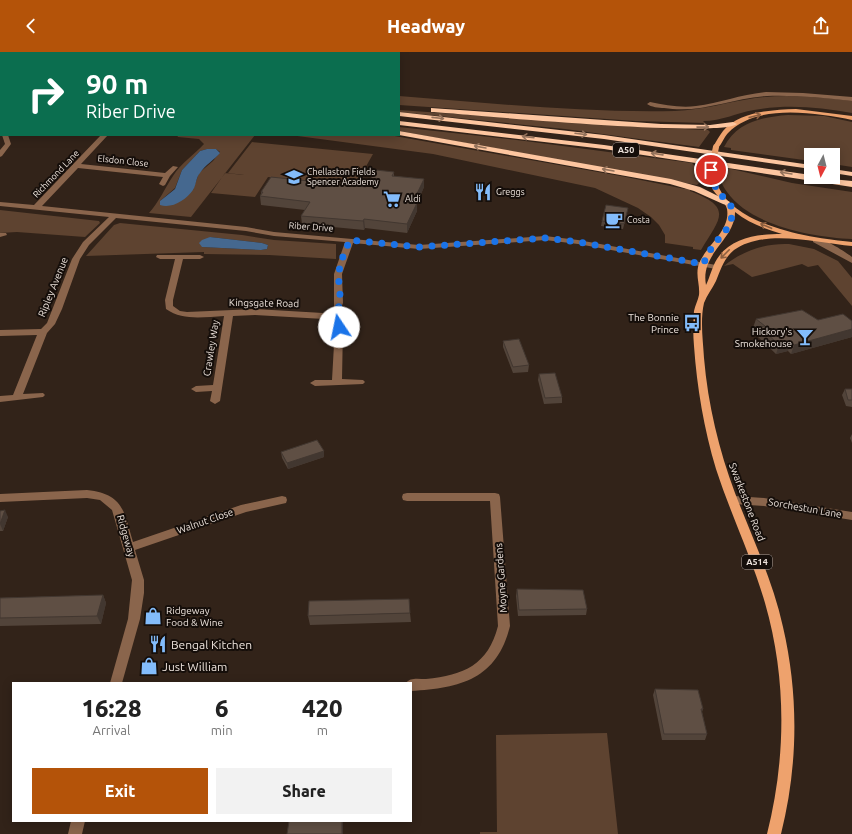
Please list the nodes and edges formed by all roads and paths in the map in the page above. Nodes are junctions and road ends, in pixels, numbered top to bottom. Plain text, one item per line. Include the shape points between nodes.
1 (852, 99) edge
2 (650, 104) dead end
3 (400, 108) edge
4 (400, 114) edge
5 (852, 118) edge
6 (400, 123) edge
7 (733, 124) junction
8 (400, 133) edge
9 (6, 136) edge
10 (104, 136) edge
11 (0, 155) edge
12 (78, 166) junction
13 (804, 166) edge
14 (175, 168) dead end
15 (840, 172) edge
16 (852, 174) edge
17 (167, 175) junction
18 (163, 184) dead end
19 (852, 184) edge
20 (0, 204) edge
21 (729, 204) junction
22 (36, 208) junction
23 (114, 216) junction
24 (803, 238) junction
25 (350, 240) junction
26 (816, 240) junction
27 (852, 244) edge
28 (160, 257) dead end
29 (180, 257) junction
30 (200, 257) dead end
31 (852, 261) edge
32 (703, 264) junction
33 (716, 267) junction
34 (703, 294) junction
35 (229, 312) junction
36 (332, 315) junction
37 (43, 332) junction
38 (0, 333) edge
39 (337, 382) junction
40 (360, 382) dead end
41 (315, 383) dead end
42 (196, 388) dead end
43 (216, 388) junction
44 (40, 395) dead end
45 (17, 396) junction
46 (0, 399) edge
47 (215, 401) dead end
48 (407, 497) dead end
49 (0, 498) edge
50 (282, 500) dead end
51 (734, 500) junction
52 (852, 516) edge
53 (129, 548) junction
54 (116, 682) edge
55 (412, 685) edge
56 (78, 822) edge
57 (75, 834) edge
58 (774, 834) edge

1 - 2 street via 785,94 753,95 688,108
3 -> 7 highway via 661,126 710,127
4 -> 13 highway, A50 via 596,136
7 -> 5 main road via 763,114 788,112
19 -> 6 highway, A50 via 628,150
7 - 21 main road, bridge via 720,137 711,170 716,189
21 -> 8 highway via 697,189 671,182
9 - 11 street via 8,144
10 - 12 street, Richmond Lane
12 - 17 street, Elsdon Close
12 - 22 street, Richmond Lane
14 - 17 street
15 - 16 highway
17 - 18 street
20 - 22 street, Riber Drive
24 -> 21 main road via 762,224
21 - 32 main road, Swarkestone Road / A514 via 732,217 729,224
22 - 23 street, Riber Drive
23 - 25 street, Riber Drive
23 - 37 street, Ripley Avenue via 86,244 76,259 58,309 51,324
24 - 26 main road
24 -> 33 main road, Swarkestone Road / A514 via 772,237 742,242 721,257
25 - 32 street, Riber Drive via 419,247 545,238
25 - 36 street via 338,275 338,307
26 - 27 main road
26 - 31 street
28 - 29 street
29 - 30 street
29 - 35 street, Kingsgate Road via 169,307 177,313 187,315
32 - 33 street, Riber Drive
32 - 34 main road, Swarkestone Road / A514
33 - 34 main road, Swarkestone Road / A514 via 709,288
34 - 51 main road, Swarkestone Road / A514 via 698,334 705,406 715,449
35 - 36 street, Kingsgate Road
35 - 43 street, Crawley Way
36 - 39 street via 339,327
37 - 38 street
37 - 45 street, Ripley Avenue
39 - 40 street
39 - 41 street
42 - 43 street, Crawley Way
43 - 47 street, Crawley Way
44 - 45 street
45 - 46 street
48 - 55 street, Moyne Gardens via 495,497 504,626 503,638 497,649 479,669 444,682
49 - 53 street, Ridgeway via 100,495 117,508
50 - 53 street, Walnut Close via 245,508
51 - 52 street, Sorchestun Lane via 758,500
51 - 58 main road, Swarkestone Road / A514 via 771,603 780,644 787,698 787,762 782,802
53 - 54 street, Ridgeway via 138,580 138,590
56 - 57 street

